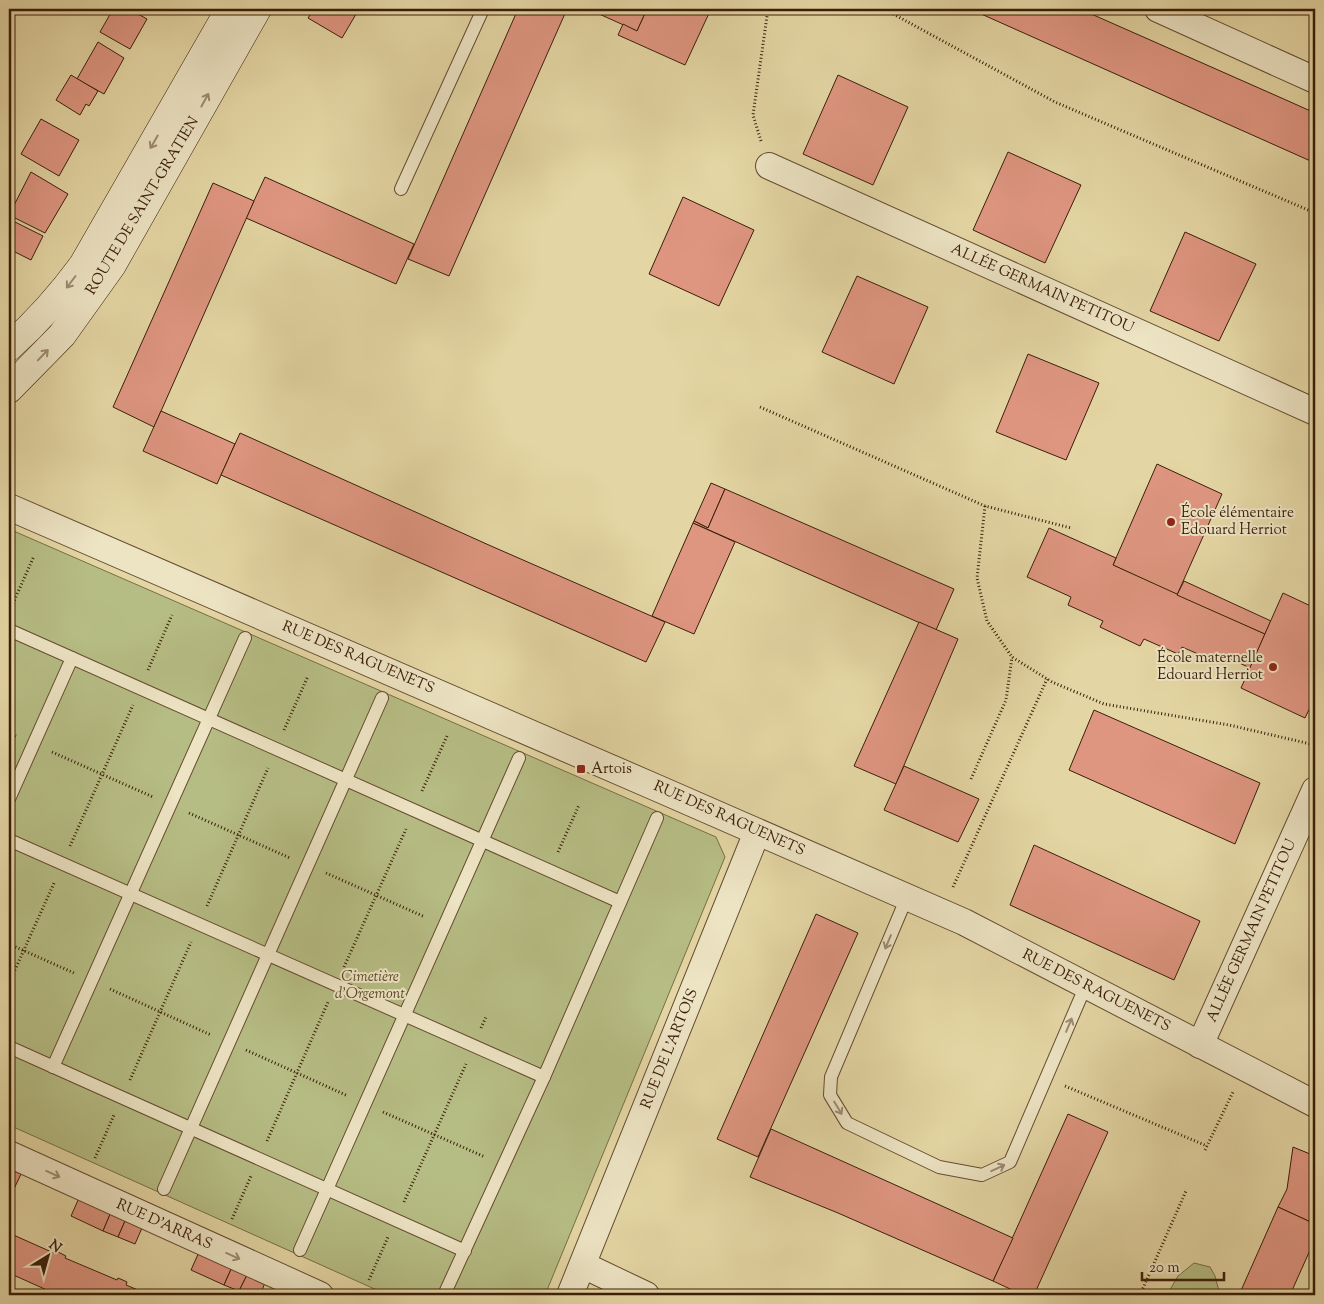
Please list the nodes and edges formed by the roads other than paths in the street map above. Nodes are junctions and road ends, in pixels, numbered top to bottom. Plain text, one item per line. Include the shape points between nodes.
1 (230, 9) edge
2 (257, 9) edge
3 (483, 9) edge
4 (1158, 9) edge
5 (1315, 80) edge
6 (769, 166) road end
7 (401, 189) dead end
8 (9, 347) edge
9 (9, 389) edge
10 (1315, 412) edge
11 (13, 507) edge
12 (9, 630) edge
13 (245, 638) dead end
14 (72, 658) junction
15 (382, 698) dead end
16 (208, 719) junction
17 (519, 758) dead end
18 (345, 780) junction
19 (1315, 790) edge
20 (9, 799) edge
21 (658, 818) dead end
22 (757, 832) junction
23 (9, 840) edge
24 (482, 841) junction
25 (130, 894) junction
26 (907, 897) junction
27 (620, 902) junction
28 (267, 954) junction
29 (1086, 986) junction
30 (404, 1016) junction
31 (1200, 1045) junction
32 (9, 1047) edge
33 (53, 1067) junction
34 (544, 1078) junction
35 (1315, 1104) edge
36 (190, 1128) junction
37 (9, 1154) edge
38 (164, 1189) dead end
39 (327, 1189) junction
40 (300, 1250) dead end
41 (465, 1251) junction
42 (583, 1265) junction
43 (320, 1295) edge
44 (444, 1295) edge
45 (570, 1295) edge
46 (646, 1295) edge

1 -> 8 main road, ROUTE DE SAINT-GRATIEN via 83,265 51,306
9 -> 2 main road, ROUTE DE SAINT-GRATIEN via 62,336 112,265
3 - 7 lane
4 - 5 street
6 - 10 street, ALLÉE GERMAIN PETITOU
11 - 22 street, RUE DES RAGUENETS
12 - 14 lane
13 - 16 lane
14 - 16 lane
14 - 20 lane
15 - 18 lane
16 - 18 lane
16 - 25 lane
17 - 24 lane
18 - 24 lane
18 - 28 lane
19 - 31 street, ALLÉE GERMAIN PETITOU
21 - 27 lane
22 - 26 street, RUE DES RAGUENETS
22 - 42 street, RUE DE L'ARTOIS
23 - 25 lane
24 - 27 lane
24 - 30 lane
25 - 28 lane
25 - 33 lane
26 - 29 street, RUE DES RAGUENETS via 964,922
26 -> 29 lane via 831,1077 830,1095 847,1123 939,1168 982,1175 1010,1162
27 - 34 lane
28 - 30 lane
28 - 36 lane
29 - 31 street, RUE DES RAGUENETS
30 - 34 lane
30 - 39 lane
31 - 35 street, RUE DES RAGUENETS
32 - 33 lane
33 - 36 lane
34 - 41 lane
36 - 38 lane
36 - 39 lane
37 -> 43 street, RUE D'ARRAS
39 - 40 lane
39 - 41 lane
41 - 44 lane
42 - 45 street
42 - 46 street

